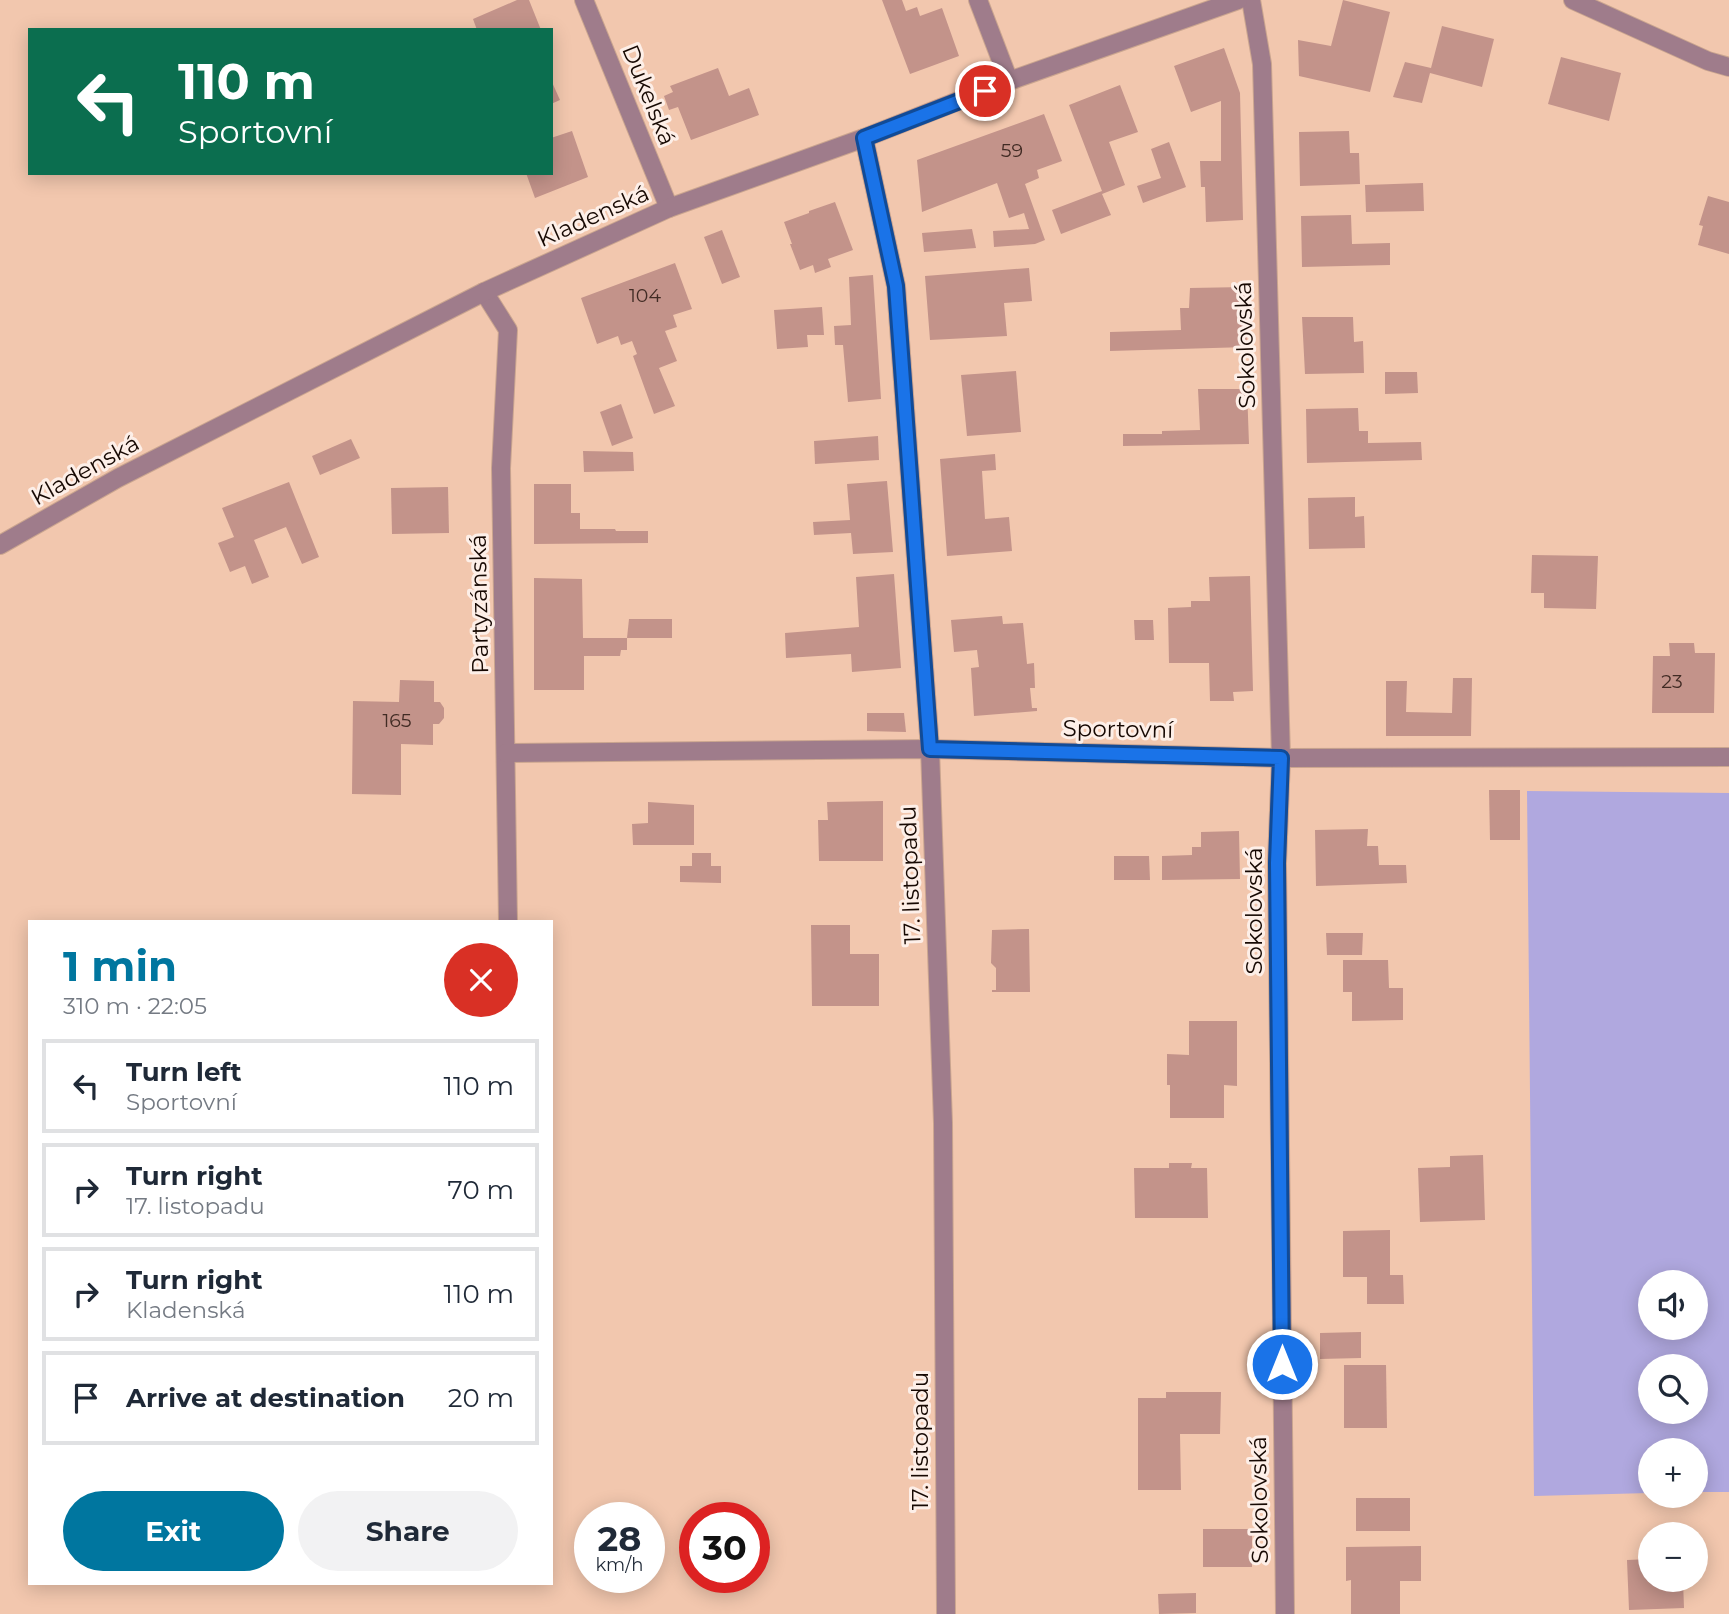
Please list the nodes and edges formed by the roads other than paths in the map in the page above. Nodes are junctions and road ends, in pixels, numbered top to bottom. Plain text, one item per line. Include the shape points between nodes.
1 (584, 0) edge
2 (978, 0) edge
3 (1238, 0) edge
4 (1251, 0) edge
5 (1573, 0) edge
6 (1729, 67) edge
7 (1009, 81) junction
8 (864, 138) junction
9 (669, 208) junction
10 (484, 292) junction
11 (0, 545) edge
12 (930, 749) junction
13 (506, 754) junction
14 (1729, 757) edge
15 (1281, 758) junction
16 (508, 920) edge
17 (946, 1614) edge
18 (1285, 1614) edge

1 - 9 street, Dukelská
2 - 7 street
3 - 7 street, Kladenská
4 - 15 street, Sokolovská via 1262,64
5 - 6 street
7 - 8 street, Kladenská
8 - 9 street, Kladenská
8 - 12 street, 17. listopadu via 896,286
9 - 10 street, Kladenská
10 - 11 street, Kladenská via 118,478
10 - 13 street, Partyzánská via 508,330 501,467
12 - 13 street, Sportovní
12 - 15 street, Sportovní
12 - 17 street, 17. listopadu via 943,1122
13 - 16 street, Partyzánská
14 - 15 street, Sportovní
15 - 18 street, Sokolovská via 1277,863

